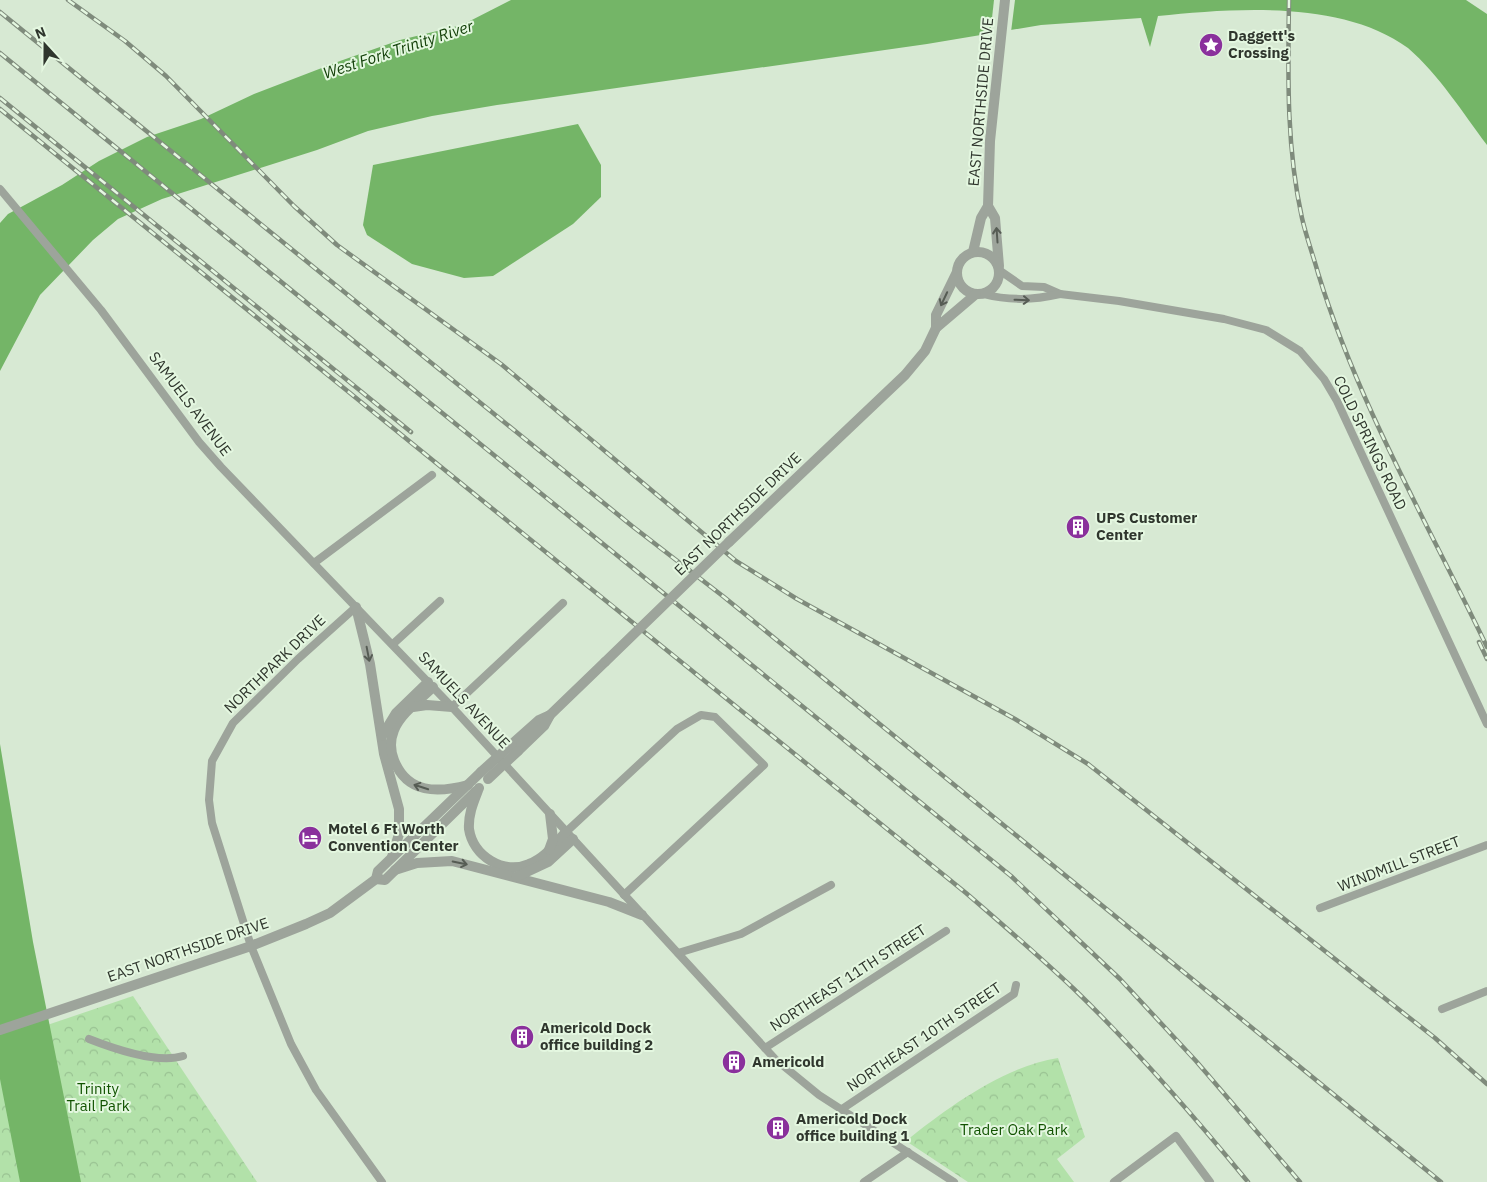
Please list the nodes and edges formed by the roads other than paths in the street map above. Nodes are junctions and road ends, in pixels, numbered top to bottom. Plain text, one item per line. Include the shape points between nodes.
1 (1005, 0) edge
2 (1, 189) edge
3 (988, 206) junction
4 (974, 252) junction
5 (999, 268) junction
6 (957, 272) junction
7 (980, 294) junction
8 (1060, 294) junction
9 (936, 328) junction
10 (432, 476) dead end
11 (314, 563) junction
12 (440, 601) dead end
13 (563, 603) dead end
14 (356, 607) junction
15 (393, 644) junction
16 (431, 685) junction
17 (452, 707) junction
18 (412, 708) junction
19 (1487, 724) edge
20 (382, 736) junction
21 (474, 786) junction
22 (550, 814) junction
23 (570, 835) junction
24 (1487, 845) edge
25 (549, 850) junction
26 (391, 860) junction
27 (395, 870) junction
28 (516, 877) junction
29 (376, 880) junction
30 (831, 885) dead end
31 (624, 895) junction
32 (1320, 908) dead end
33 (642, 914) junction
34 (946, 931) dead end
35 (251, 946) junction
36 (678, 953) junction
37 (1016, 986) dead end
38 (1487, 991) edge
39 (1442, 1009) dead end
40 (0, 1030) edge
41 (89, 1039) dead end
42 (765, 1048) junction
43 (183, 1056) dead end
44 (842, 1108) junction
45 (908, 1152) junction
46 (382, 1182) edge
47 (864, 1182) edge
48 (954, 1182) edge
49 (1114, 1182) edge
50 (1210, 1182) edge

1 - 3 street, EAST NORTHSIDE DRIVE via 992,121
2 - 11 street, SAMUELS AVENUE via 101,310 199,442
3 - 4 street, EAST NORTHSIDE DRIVE via 981,218
5 -> 3 street, EAST NORTHSIDE DRIVE via 995,218
4 - 5 street via 990,255
4 - 6 street via 964,256
5 - 7 street via 995,286
5 - 8 street, COLD SPRINGS ROAD via 1022,286 1044,287
6 - 7 street via 963,289
6 -> 9 street, EAST NORTHSIDE DRIVE via 936,315
7 -> 8 street, COLD SPRINGS ROAD via 1002,299 1034,300
7 - 9 street, EAST NORTHSIDE DRIVE
8 - 19 street, COLD SPRINGS ROAD via 1119,301 1251,325 1278,336 1309,361 1340,406
9 - 21 street, EAST NORTHSIDE DRIVE, bridge via 925,351 905,375 550,714 544,726 515,747
10 - 11 street
11 - 14 street, SAMUELS AVENUE
12 - 15 street
13 - 17 street
14 - 15 street, SAMUELS AVENUE
14 -> 20 street via 365,638
14 - 35 street, NORTHPARK DRIVE via 234,721 212,761 209,800 212,823
15 - 16 street, SAMUELS AVENUE
16 - 17 street, SAMUELS AVENUE
16 - 18 street
16 - 20 street via 396,713
17 - 18 street via 427,705
17 - 22 street, SAMUELS AVENUE
21 -> 18 street via 424,789 401,774 392,755 392,738 397,724
20 - 26 street via 400,820
21 - 25 street via 469,830 483,855 503,866 520,867 538,860
21 - 26 street, EAST NORTHSIDE DRIVE
21 - 27 street, EAST NORTHSIDE DRIVE
22 - 23 street, SAMUELS AVENUE
22 - 25 street via 553,838
23 - 25 street
23 - 28 street via 548,862
23 - 31 street, SAMUELS AVENUE
23 - 31 street via 677,729 701,715 715,717 764,765
24 - 32 street, WINDMILL STREET
26 - 29 street, EAST NORTHSIDE DRIVE via 378,871
27 -> 28 street via 417,863 452,861
27 - 29 street, EAST NORTHSIDE DRIVE via 385,880
28 - 33 street
29 - 35 street, EAST NORTHSIDE DRIVE via 330,913
30 - 36 street via 741,934
31 - 33 street, SAMUELS AVENUE
33 - 36 street, SAMUELS AVENUE
34 - 42 street, NORTHEAST 11TH STREET
35 - 40 street, EAST NORTHSIDE DRIVE
35 - 46 street, NORTHPARK DRIVE via 302,1066
36 - 42 street, SAMUELS AVENUE
37 - 44 street, NORTHEAST 10TH STREET via 1014,994
38 - 39 street
41 - 43 street via 116,1049 171,1058
42 - 44 street, SAMUELS AVENUE via 806,1085
44 - 45 street, SAMUELS AVENUE
45 - 47 street
45 - 48 street, SAMUELS AVENUE
49 - 50 street via 1176,1136

